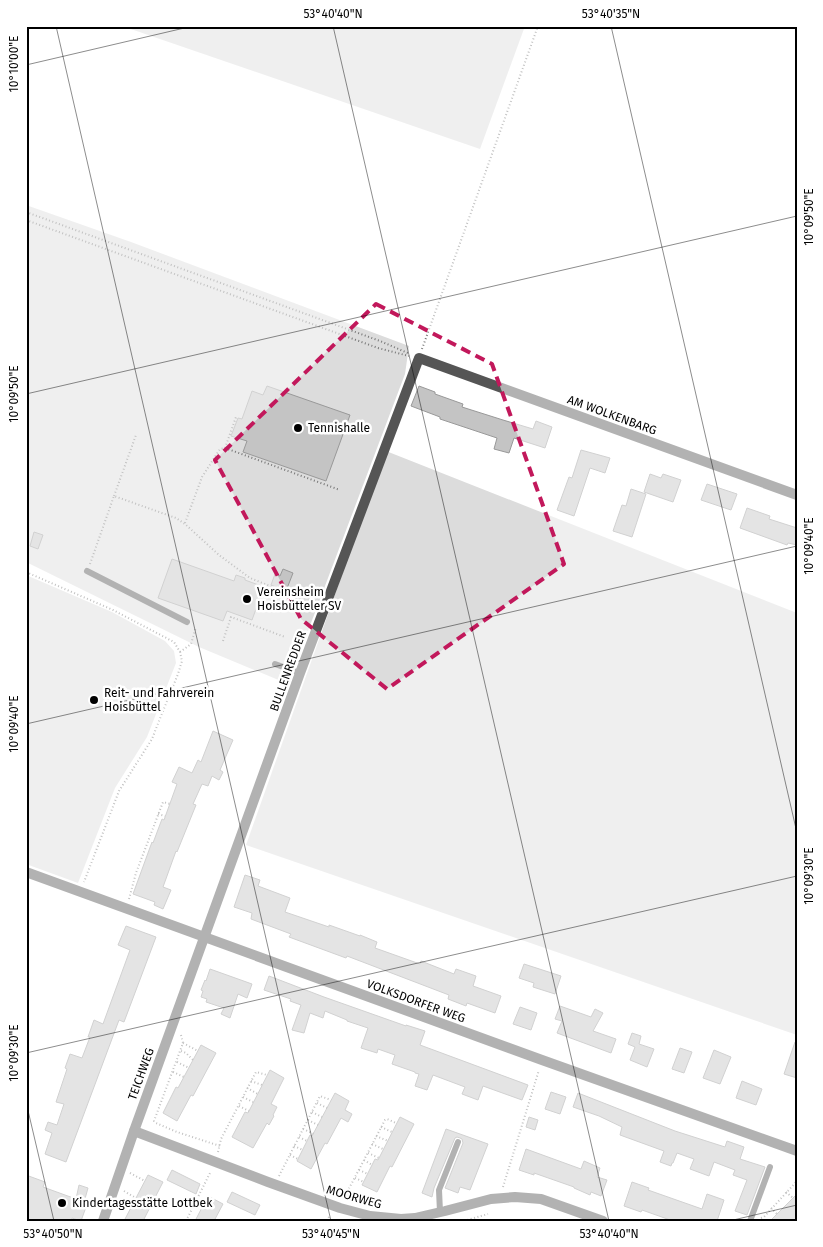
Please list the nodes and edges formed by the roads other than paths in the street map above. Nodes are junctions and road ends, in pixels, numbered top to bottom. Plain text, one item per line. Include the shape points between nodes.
1 (419, 358) joint
2 (797, 495) edge
3 (87, 572) road end
4 (187, 622) dead end
5 (275, 664) dead end
6 (300, 673) junction
7 (26, 872) edge
8 (205, 937) junction
9 (134, 1131) junction
10 (458, 1142) dead end
11 (797, 1151) edge
12 (770, 1167) dead end
13 (440, 1212) junction
14 (751, 1220) edge
15 (104, 1221) edge
16 (603, 1221) edge

1 - 2 street, AM WOLKENBARG
1 - 6 street, BULLENREDDER
3 - 4 lane
5 - 6 lane
6 - 8 street, BULLENREDDER
7 - 8 street, VOLKSDORFER WEG
8 - 9 street, TEICHWEG
8 - 11 street, VOLKSDORFER WEG
9 - 13 street, MOORWEG via 276,1185 370,1216 401,1219
9 - 15 street, TEICHWEG
10 - 13 lane via 439,1190
12 - 14 lane
13 - 16 street, MOORWEG via 485,1200 515,1197 541,1200

